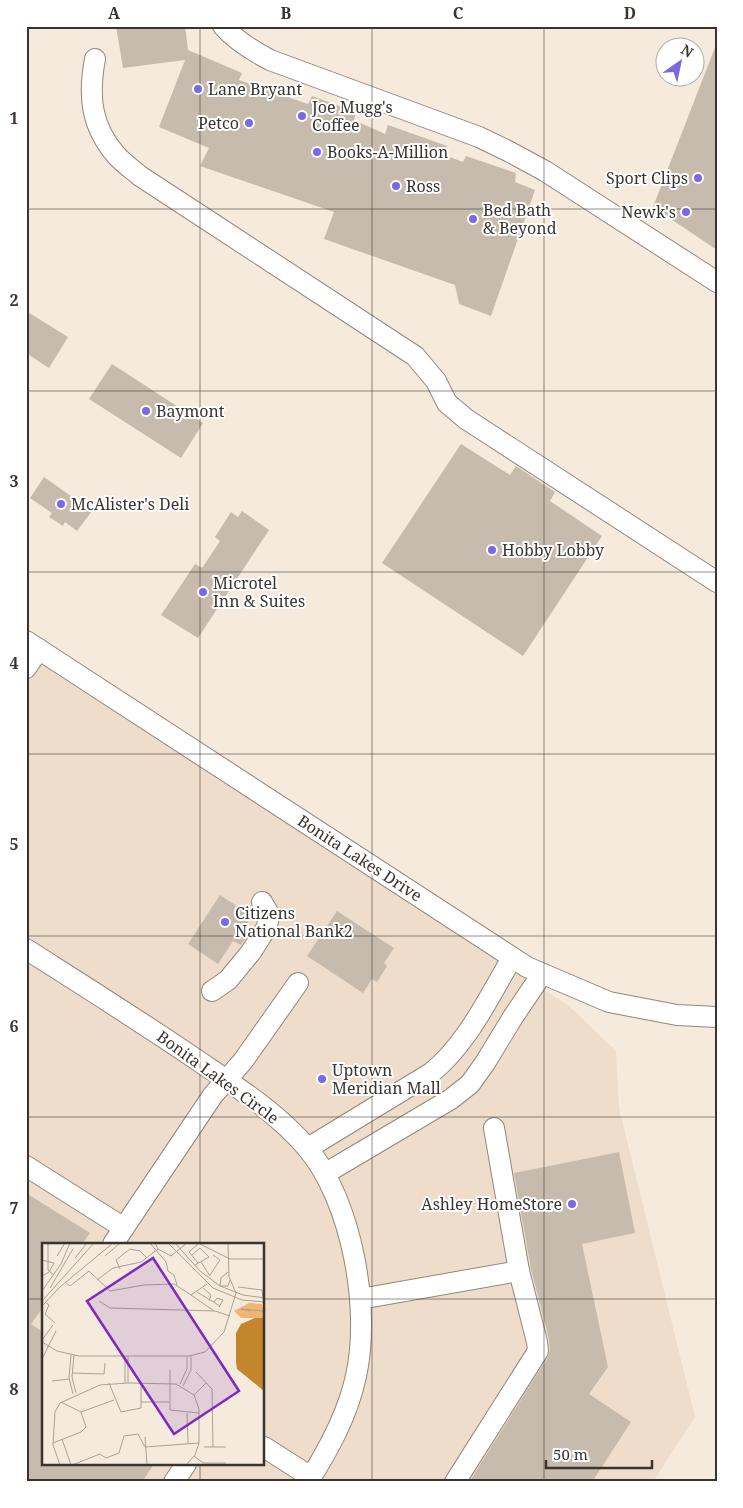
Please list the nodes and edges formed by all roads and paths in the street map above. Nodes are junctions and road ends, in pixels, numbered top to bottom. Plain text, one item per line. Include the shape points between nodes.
1 (223, 26) edge
2 (94, 59) dead end
3 (717, 282) edge
4 (717, 582) edge
5 (32, 645) edge
6 (26, 668) edge
7 (262, 902) dead end
8 (26, 948) edge
9 (512, 958) junction
10 (542, 974) junction
11 (298, 982) dead end
12 (212, 991) dead end
13 (717, 1017) edge
14 (226, 1080) junction
15 (494, 1128) dead end
16 (308, 1148) junction
17 (26, 1166) edge
18 (326, 1173) junction
19 (118, 1236) edge
20 (519, 1271) junction
21 (360, 1299) junction
22 (265, 1448) edge
23 (185, 1466) edge
24 (310, 1480) edge
25 (174, 1482) edge
26 (454, 1482) edge

1 - 3 street via 251,50 270,60 479,137 520,157
2 - 4 street via 91,104 100,130 116,155 140,176 415,356 436,381 447,403 466,419
5 - 6 street
5 - 9 street, Bonita Lakes Drive
7 - 12 street via 269,914 267,927 228,980
8 - 14 street, Bonita Lakes Circle
9 - 10 street, Bonita Lakes Drive
9 - 16 street via 457,1048 445,1062
10 - 13 street, Bonita Lakes Drive via 609,1002 677,1015
10 - 18 street via 470,1084 451,1099
11 - 14 street
14 - 16 street, Bonita Lakes Circle via 276,1117
14 - 19 street
15 - 20 street
16 - 18 street, Bonita Lakes Circle
17 - 19 street
18 - 21 street, Bonita Lakes Circle via 353,1251
20 - 21 street
20 - 26 street via 538,1351
21 - 24 street, Bonita Lakes Circle via 361,1332 356,1375 331,1444
22 - 24 street
23 - 25 street

